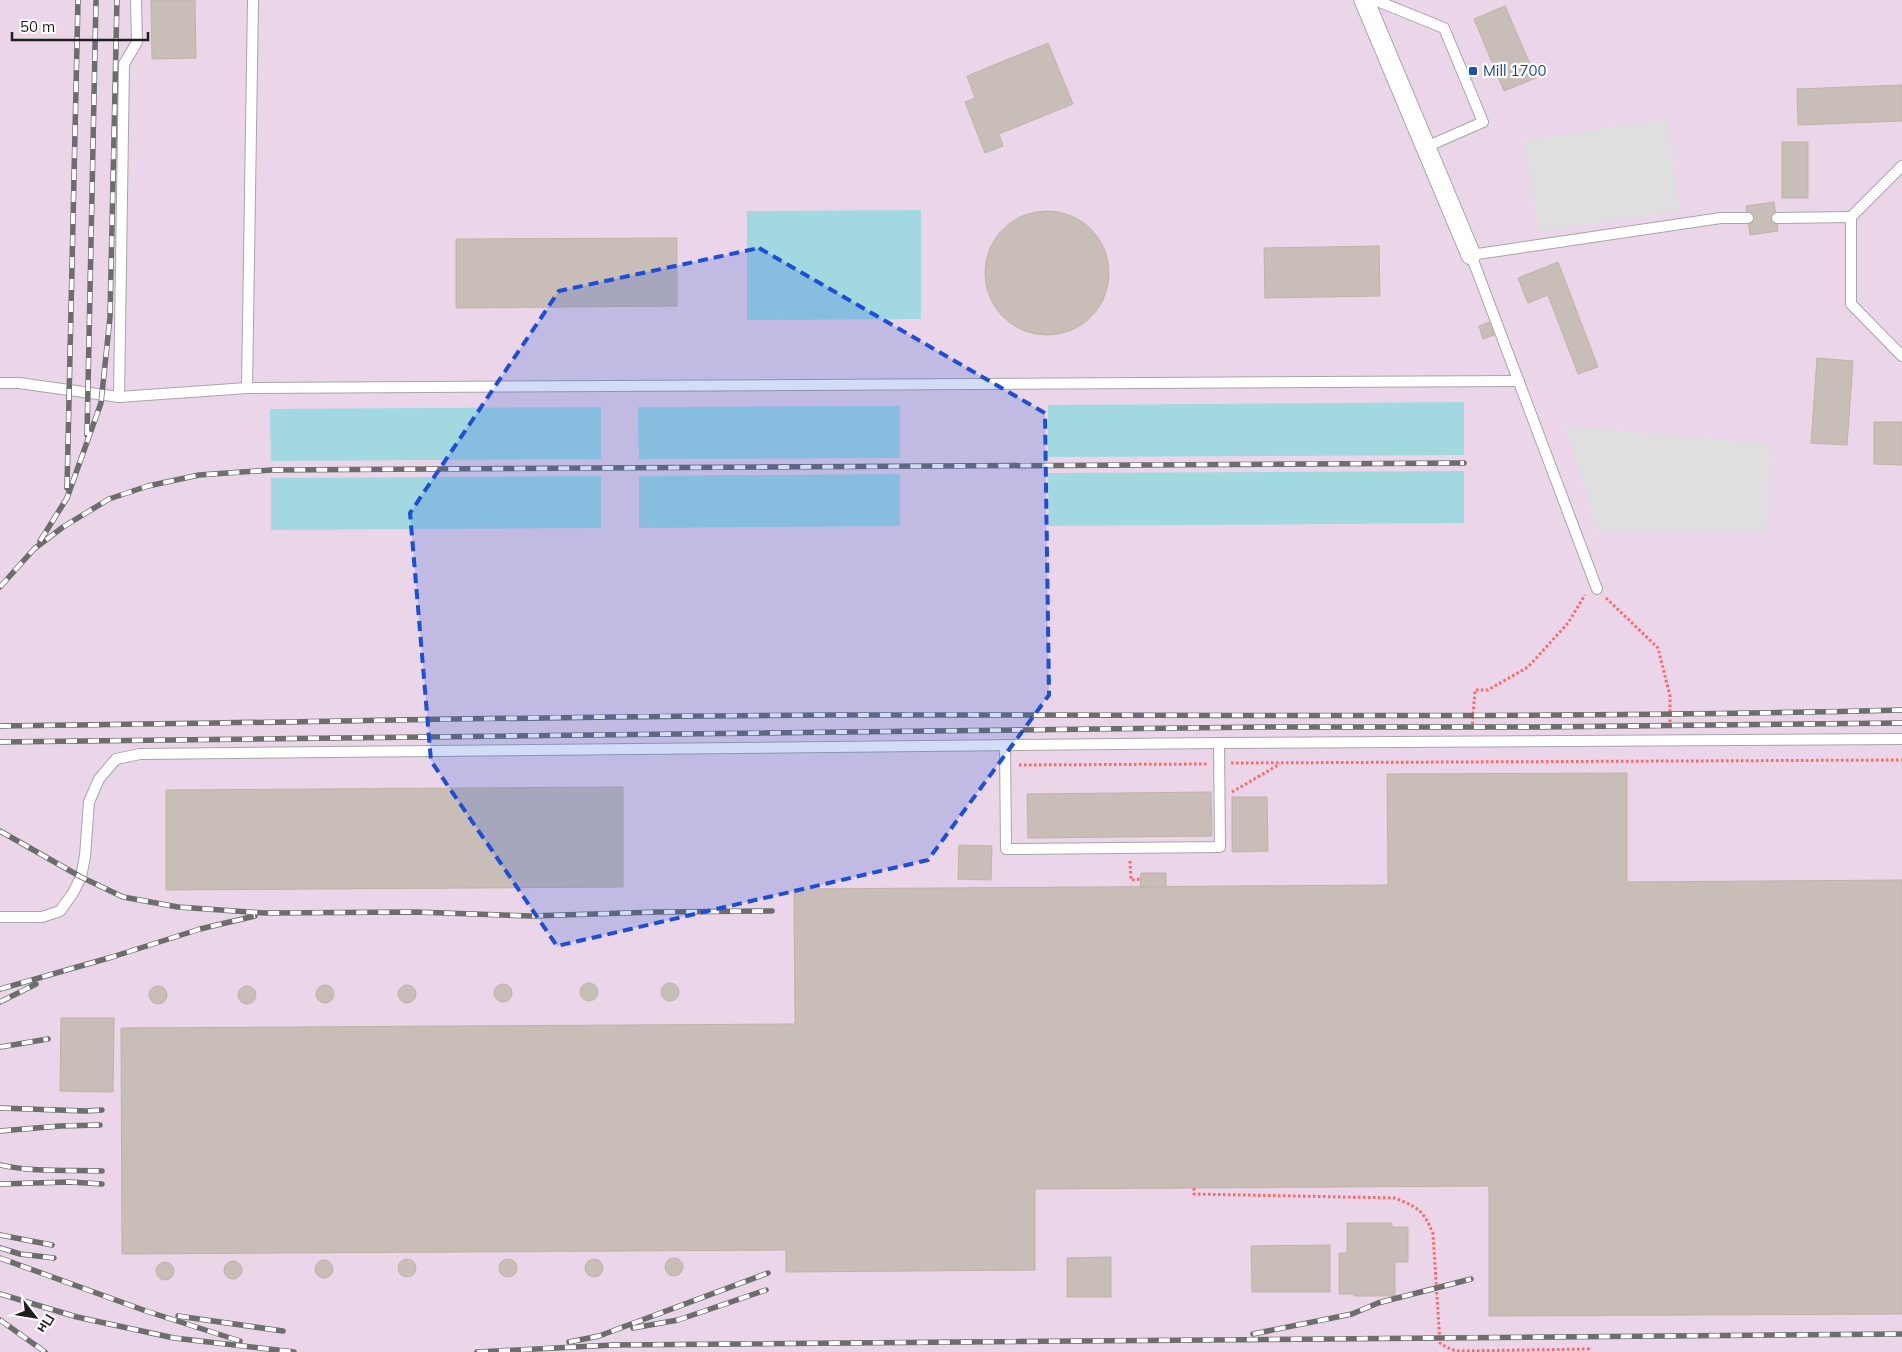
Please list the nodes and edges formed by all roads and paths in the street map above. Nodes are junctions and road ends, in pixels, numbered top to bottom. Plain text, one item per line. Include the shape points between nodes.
1 (136, 0) edge
2 (253, 0) edge
3 (1364, 0) edge
4 (1375, 0) edge
5 (1426, 147) junction
6 (1902, 166) edge
7 (1851, 217) junction
8 (1748, 218) dead end
9 (1777, 218) dead end
10 (1472, 255) junction
11 (1902, 356) edge
12 (1519, 381) junction
13 (0, 383) edge
14 (247, 388) junction
15 (119, 397) junction
16 (1597, 589) joint
17 (1586, 594) dead end
18 (1670, 696) dead end
19 (1902, 739) edge
20 (1471, 742) junction
21 (1220, 743) junction
22 (1006, 745) junction
23 (1902, 760) edge
24 (1281, 763) junction
25 (1220, 764) junction
26 (1006, 765) junction
27 (1220, 800) junction
28 (1131, 880) dead end
29 (1141, 880) dead end
30 (0, 917) edge
31 (1194, 1188) dead end
32 (1589, 1352) edge

1 - 15 lane via 137,42 124,64
2 - 14 lane
3 - 5 street
4 - 5 lane via 1444,28 1483,122
5 - 10 street
6 - 7 lane
7 - 9 lane
7 - 11 lane via 1852,304
8 - 10 lane via 1721,218
10 - 12 lane
12 - 14 lane
12 - 16 lane
13 - 15 lane
14 - 15 lane
16 - 18 path via 1658,648
17 - 20 path via 1568,623 1528,667 1488,690 1475,690
19 - 20 lane
20 - 21 lane
21 - 22 lane
21 - 25 lane
22 - 26 lane
22 - 30 lane via 140,754 116,760 99,779 89,802 81,877 60,911 42,917
23 - 24 path
24 - 25 path
24 - 27 path
25 - 26 path
25 - 27 lane
26 - 27 lane via 1006,849 1220,847
28 - 29 path
31 - 32 path via 1194,1194 1395,1198 1413,1206 1426,1218 1433,1234 1440,1343 1456,1350 1589,1349

